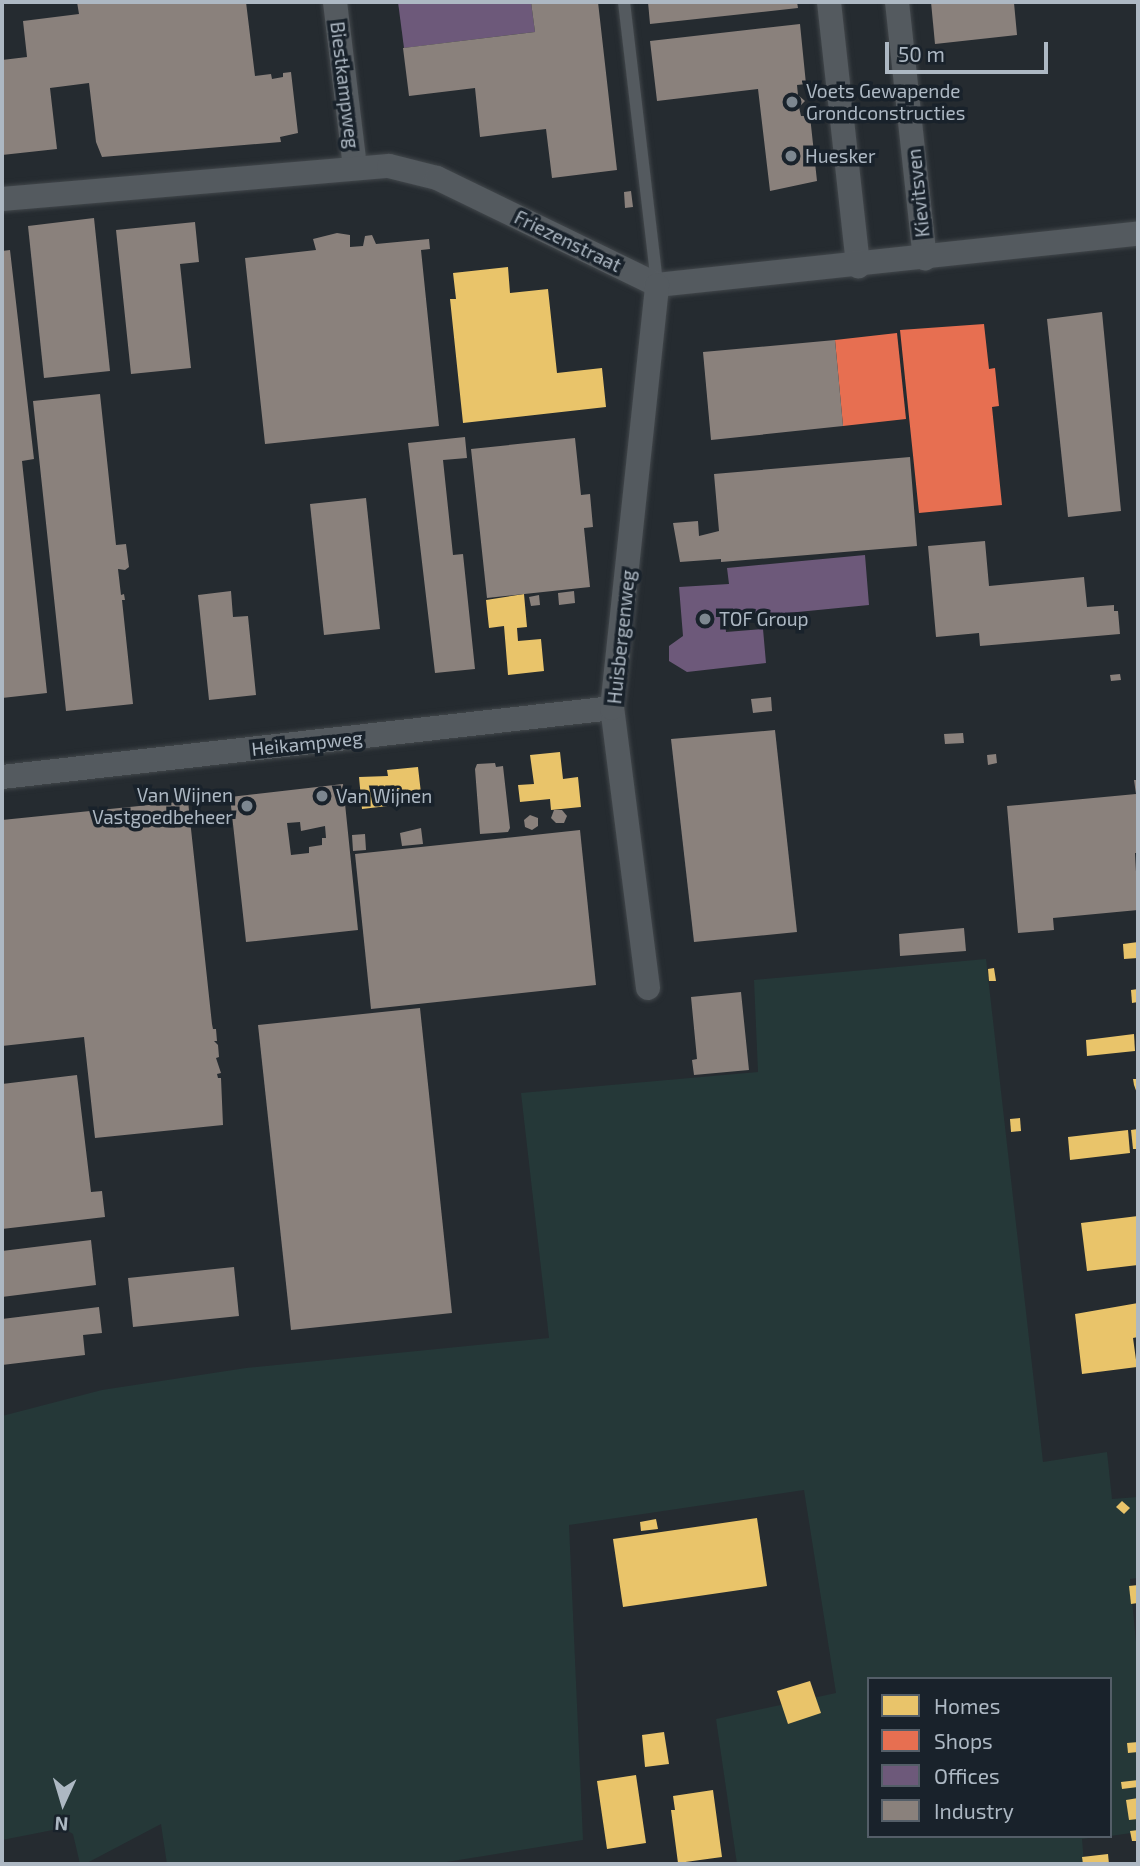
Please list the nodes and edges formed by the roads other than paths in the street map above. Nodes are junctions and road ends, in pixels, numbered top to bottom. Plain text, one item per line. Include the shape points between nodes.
1 (335, 2) edge
2 (624, 2) edge
3 (829, 2) edge
4 (897, 2) edge
5 (355, 168) junction
6 (2, 199) edge
7 (1138, 234) edge
8 (925, 258) junction
9 (858, 266) junction
10 (657, 285) junction
11 (612, 708) junction
12 (2, 777) edge
13 (648, 988) dead end

1 - 5 street, Biestkampweg
2 - 10 lane
3 - 9 street
4 - 8 street, Kievitsven
5 - 6 street, Friezenstraat
5 - 10 street, Friezenstraat via 389,166 437,178
7 - 8 street
8 - 9 street
9 - 10 street
10 - 11 street, Huisbergenweg
11 - 12 street, Heikampweg
11 - 13 street, Huisbergenweg

